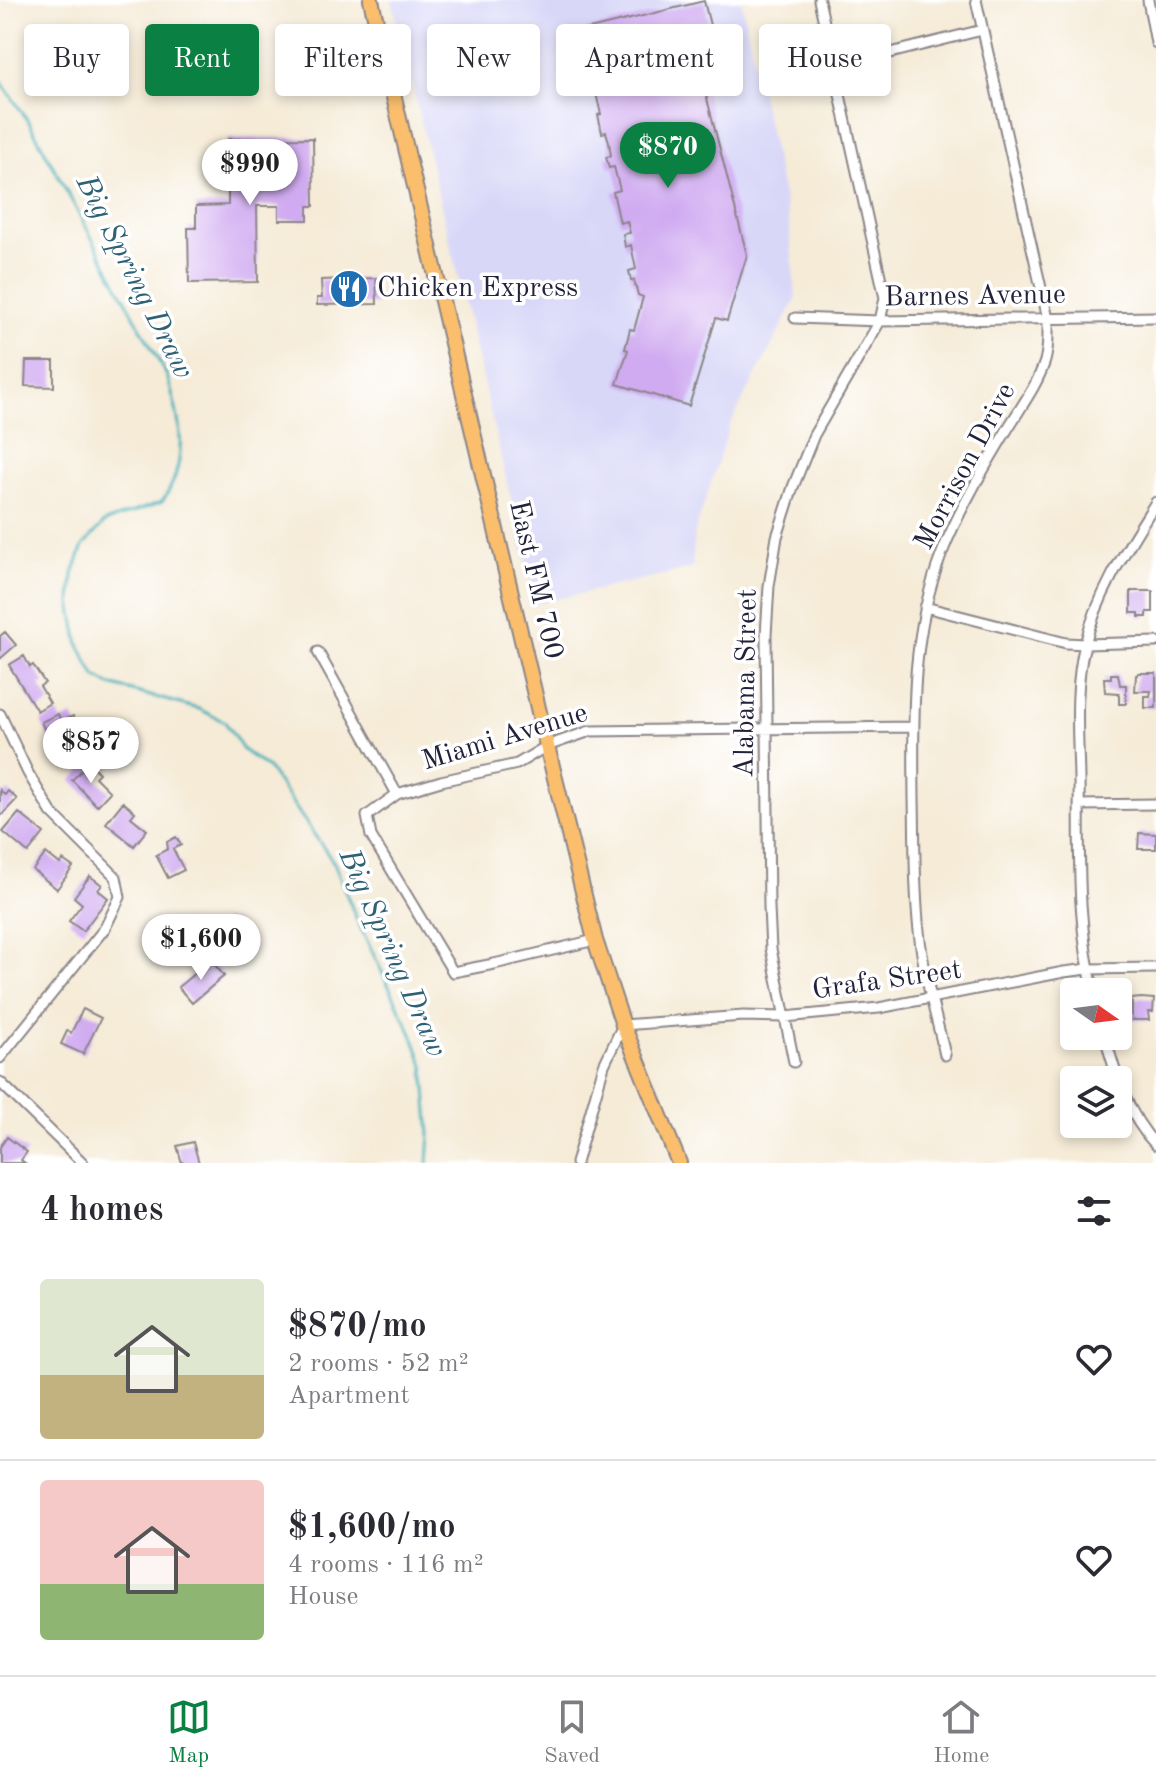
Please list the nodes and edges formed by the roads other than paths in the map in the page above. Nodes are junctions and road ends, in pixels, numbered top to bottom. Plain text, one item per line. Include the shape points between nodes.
1 (371, 0) edge
2 (819, 0) edge
3 (976, 0) edge
4 (1148, 0) edge
5 (824, 24) edge
6 (982, 30) junction
7 (1156, 43) edge
8 (891, 52) edge
9 (841, 96) edge
10 (1156, 317) edge
11 (795, 318) dead end
12 (1048, 319) junction
13 (880, 321) junction
14 (1156, 502) edge
15 (925, 607) junction
16 (1156, 642) edge
17 (1085, 644) junction
18 (318, 652) dead end
19 (0, 714) edge
20 (913, 727) junction
21 (767, 728) junction
22 (547, 746) junction
23 (397, 794) junction
24 (1156, 804) edge
25 (1079, 805) junction
26 (595, 940) junction
27 (1156, 968) edge
28 (1088, 969) junction
29 (1090, 978) edge
30 (932, 998) junction
31 (785, 1017) junction
32 (623, 1025) junction
33 (1108, 1050) edge
34 (945, 1055) dead end
35 (0, 1058) edge
36 (794, 1062) dead end
37 (0, 1082) edge
38 (1142, 1130) junction
39 (1156, 1130) edge
40 (1156, 1145) edge
41 (83, 1163) edge
42 (576, 1163) edge
43 (679, 1163) edge

1 - 22 main road, East FM 700
2 - 5 street, Alabama Street
3 - 6 street, Morrison Drive
4 - 7 street
6 - 8 street
6 - 12 street, Morrison Drive
9 - 13 street, Alabama Street via 885,298
10 - 12 street, Barnes Avenue
11 - 13 street, Barnes Avenue
12 - 13 street, Barnes Avenue
12 - 15 street, Morrison Drive via 1047,350 1038,378 954,523
13 - 21 street, Alabama Street via 814,435 777,537 766,635
14 - 17 street via 1116,566
15 - 17 street
15 - 20 street, Morrison Drive
16 - 17 street
17 - 25 street via 1078,716
18 - 23 street
19 - 35 street via 51,812 116,877 120,897 105,928
20 - 21 street, Miami Avenue
20 - 30 street, Morrison Drive via 919,933
21 - 22 street, Miami Avenue via 590,731
21 - 31 street, Alabama Street via 771,949
22 - 23 street, Miami Avenue via 517,764
22 - 26 main road, East FM 700
23 - 26 street via 367,816 371,836 453,972
24 - 25 street
25 - 28 street via 1081,915
26 - 32 main road, East FM 700
27 - 28 street, Grafa Street
28 - 29 street
28 - 30 street, Grafa Street
30 - 31 street, Grafa Street
30 - 34 street, Morrison Drive
31 - 32 street, Grafa Street
31 - 36 street, Alabama Street
32 - 42 street via 604,1065
32 - 43 main road, East FM 700
33 - 38 street
37 - 41 street
38 - 39 street
38 - 40 street

